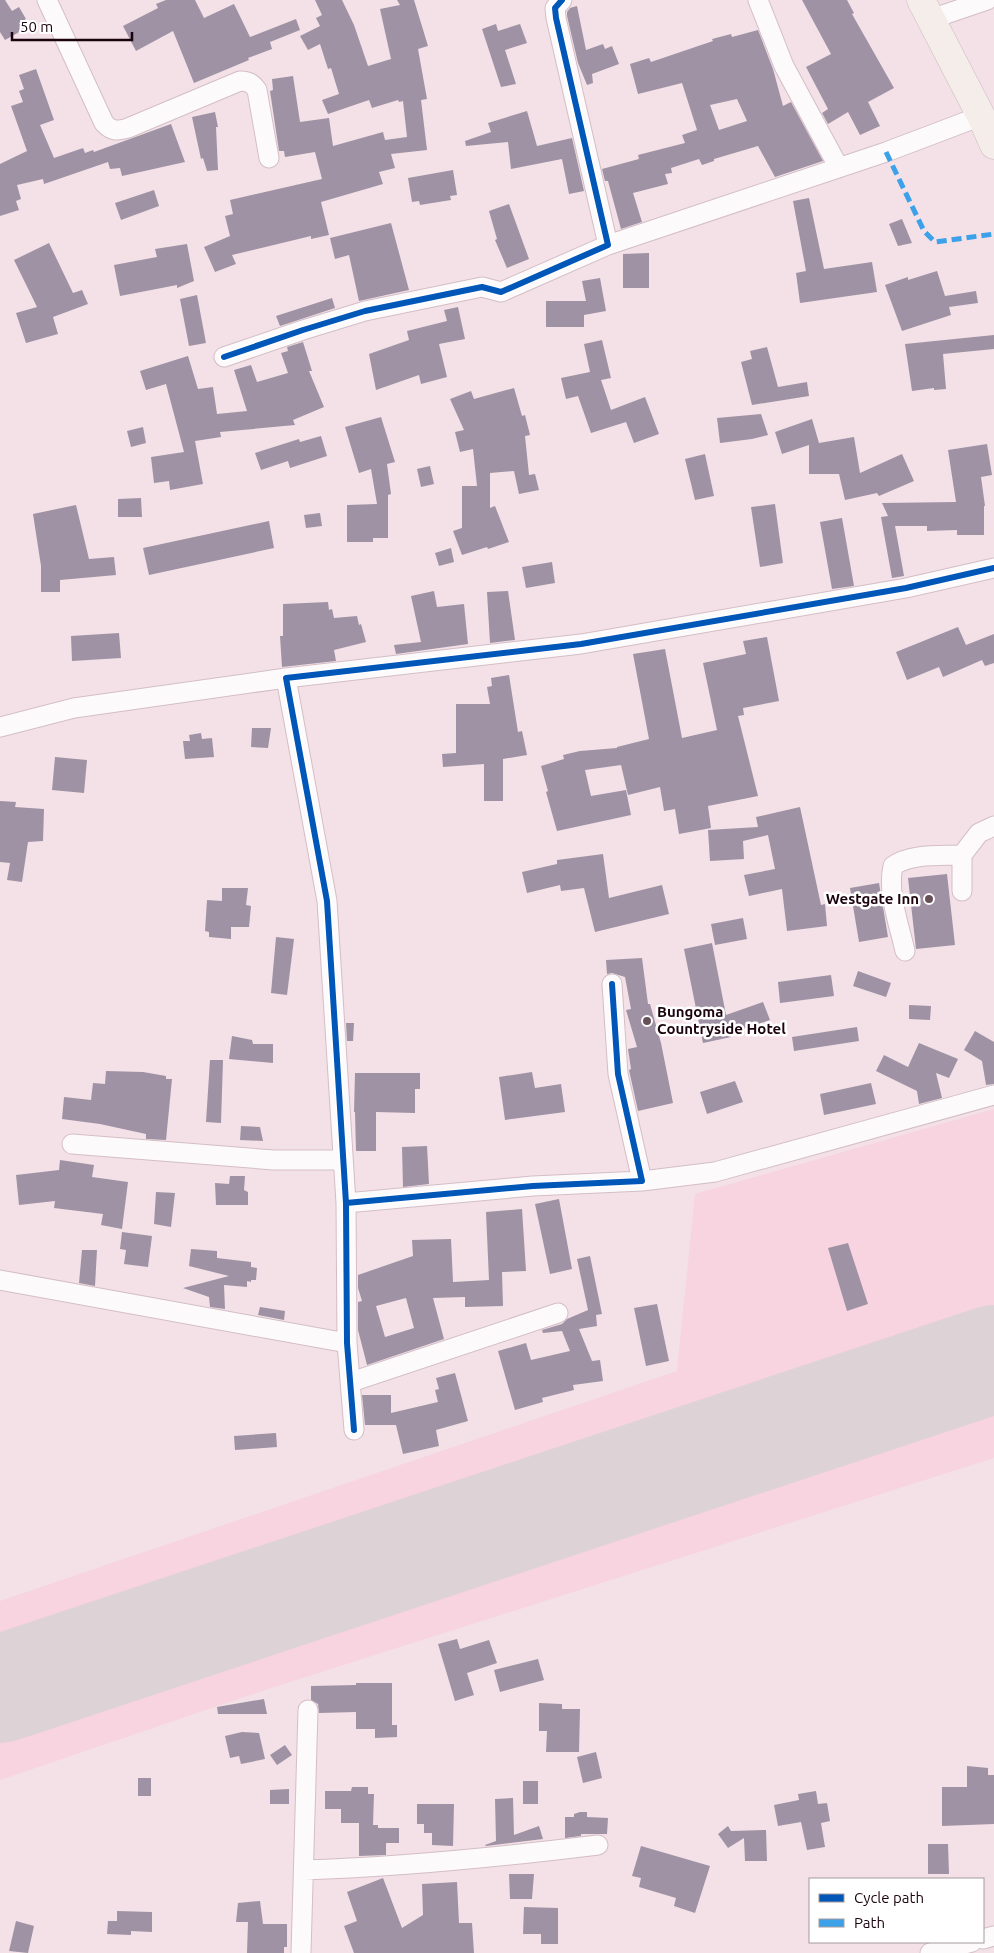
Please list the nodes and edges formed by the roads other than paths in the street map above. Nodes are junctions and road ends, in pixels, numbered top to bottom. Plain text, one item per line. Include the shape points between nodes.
1 (47, 0) edge
2 (562, 0) edge
3 (758, 0) edge
4 (987, 0) edge
5 (926, 10) edge
6 (981, 116) junction
7 (994, 146) edge
8 (269, 158) dead end
9 (839, 168) junction
10 (608, 245) junction
11 (224, 357) dead end
12 (994, 568) edge
13 (286, 678) junction
14 (0, 728) edge
15 (994, 826) edge
16 (962, 855) junction
17 (962, 891) dead end
18 (905, 951) dead end
19 (612, 984) dead end
20 (994, 1095) edge
21 (72, 1144) dead end
22 (342, 1160) junction
23 (642, 1181) junction
24 (346, 1204) junction
25 (0, 1280) edge
26 (558, 1313) dead end
27 (347, 1343) junction
28 (351, 1382) junction
29 (354, 1430) dead end
30 (308, 1710) dead end
31 (598, 1845) dead end
32 (304, 1870) junction
33 (968, 1943) edge
34 (301, 1953) edge
35 (930, 1953) edge

1 - 8 street via 104,123 110,129 128,128 246,81 257,90
2 - 10 street via 555,8 556,18
3 - 9 street via 784,66
4 - 5 street
5 - 6 main road
6 - 7 main road
6 - 9 street
9 - 10 street
10 - 11 street via 501,292 482,287 366,311
12 - 13 street via 906,588 601,641
13 - 14 street via 74,708
13 - 22 street via 327,901
15 - 16 street via 978,833
16 - 17 street
16 - 18 street via 913,858 893,866 891,891
19 - 23 street via 618,1074
20 - 23 street via 715,1172
21 - 22 street via 274,1160
22 - 24 street
23 - 24 street via 532,1186
24 - 27 street
25 - 27 street
26 - 28 street
27 - 28 street
28 - 29 street
30 - 32 street
31 - 32 street via 382,1868
32 - 34 street
33 - 35 street

